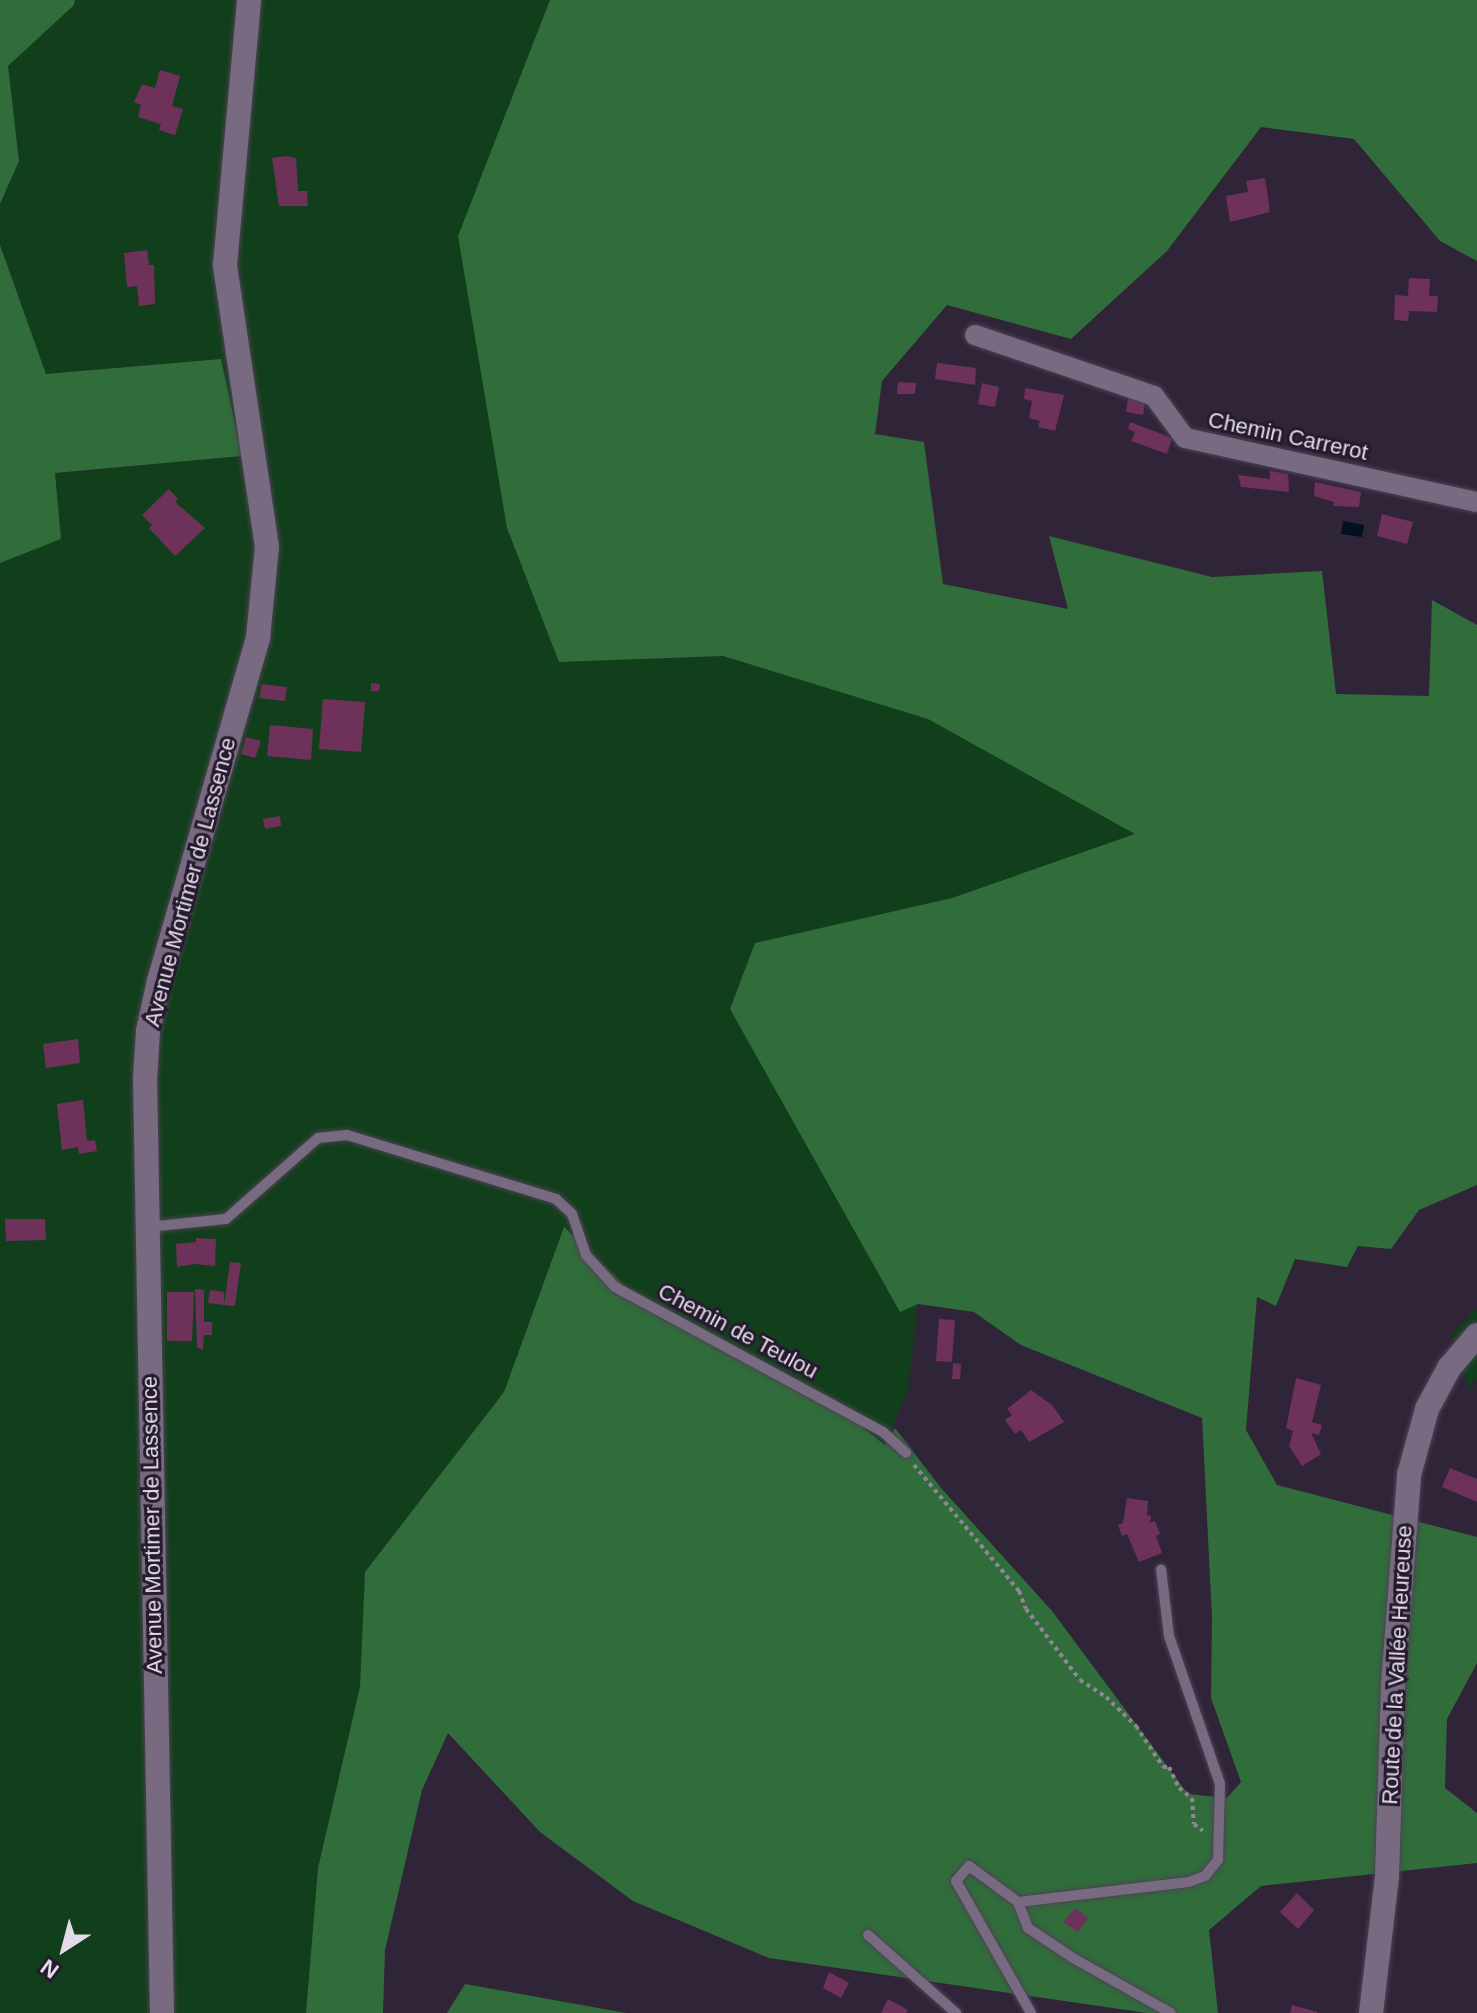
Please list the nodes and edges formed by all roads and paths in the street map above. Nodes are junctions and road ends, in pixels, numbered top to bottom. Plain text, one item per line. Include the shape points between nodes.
1 (249, 0) edge
2 (975, 335) dead end
3 (1477, 502) edge
4 (146, 1227) junction
5 (1477, 1335) edge
6 (906, 1453) joint
7 (1161, 1569) dead end
8 (1194, 1824) dead end
9 (1018, 1902) junction
10 (868, 1935) dead end
11 (162, 2013) edge
12 (956, 2013) edge
13 (1031, 2013) edge
14 (1171, 2013) edge
15 (1371, 2013) edge

1 - 4 street, Avenue Mortimer de Lassence via 225,265 267,547 258,638 148,1031
2 - 3 street, Chemin Carrerot via 1154,396 1185,438
4 - 6 lane, Chemin de Teulou via 226,1219 318,1138 347,1135 556,1199 572,1214 586,1255 615,1287 883,1432
4 - 11 street, Avenue Mortimer de Lassence
5 - 15 street, Route de la Vallée Heureuse via 1449,1368 1427,1409 1409,1475 1394,1670 1387,1876
6 - 8 path via 1019,1591 1026,1609 1080,1680 1136,1726 1163,1767 1169,1767 1179,1788 1192,1798
7 - 9 lane via 1169,1636 1220,1784 1218,1860 1205,1876 1189,1882
9 - 13 lane via 969,1866 956,1881
9 - 14 lane via 1028,1928
10 - 12 lane

